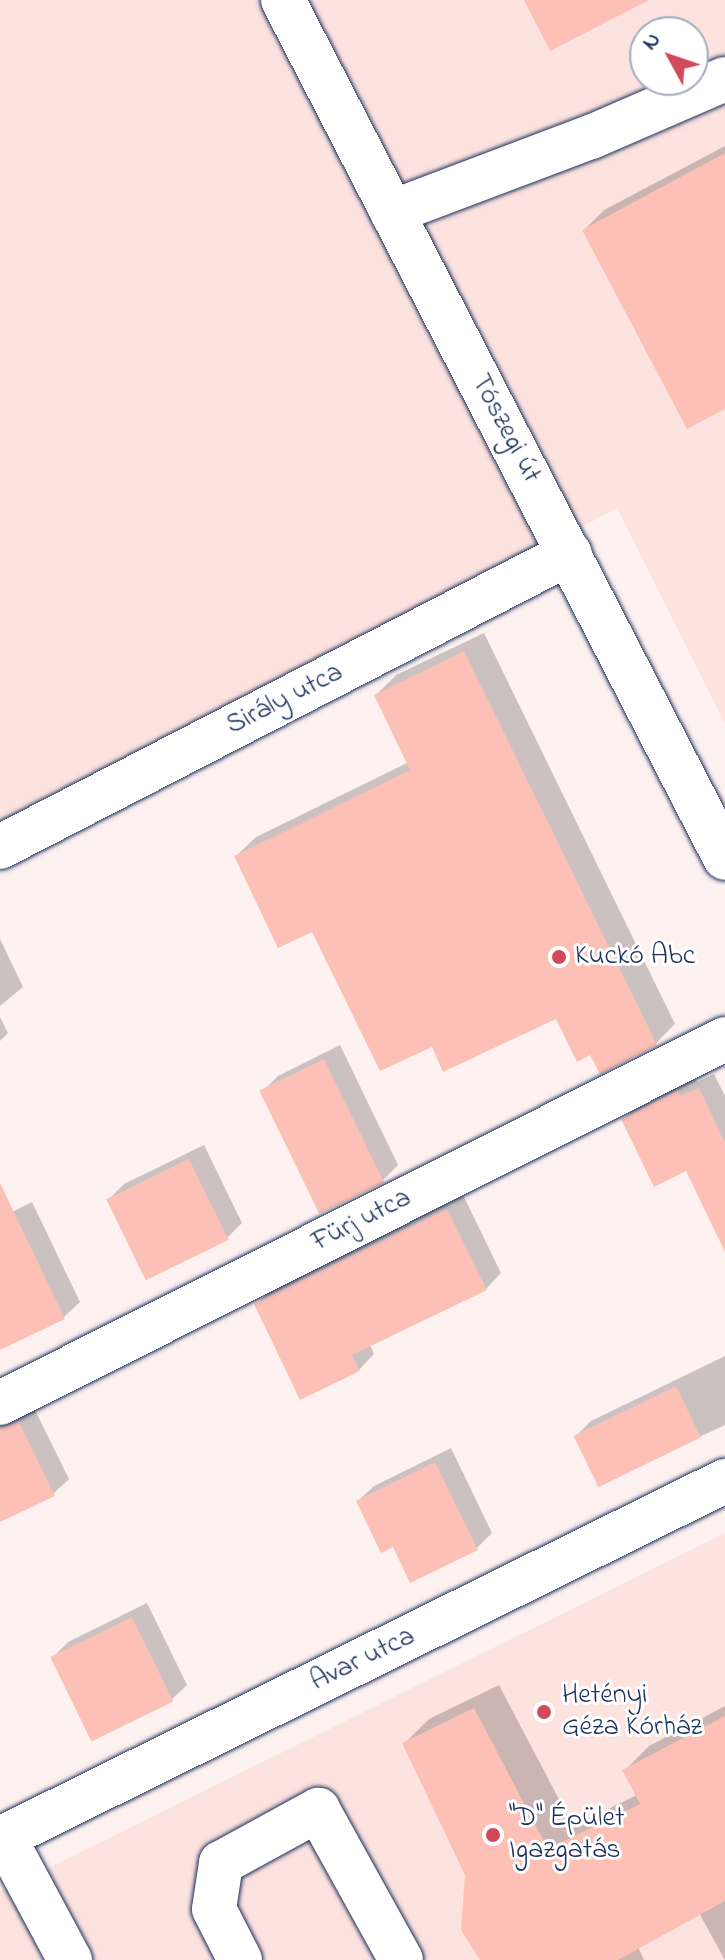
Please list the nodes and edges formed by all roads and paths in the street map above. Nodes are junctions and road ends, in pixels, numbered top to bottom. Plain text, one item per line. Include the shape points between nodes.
1 (283, 0) edge
2 (725, 79) edge
3 (392, 212) junction
4 (570, 553) junction
5 (0, 847) edge
6 (725, 858) edge
7 (725, 1039) edge
8 (0, 1403) edge
9 (725, 1481) edge
10 (2, 1838) edge
11 (70, 1960) edge
12 (240, 1960) edge
13 (401, 1960) edge

1 - 3 street, Tószegi út
2 - 3 street via 591,137
3 - 4 street, Tószegi út
4 - 5 street, Sirály utca
4 - 6 street, Tószegi út
7 - 8 street, Fürj utca
9 - 10 street, Avar utca
10 - 11 street
12 - 13 street via 214,1909 221,1863 318,1810

